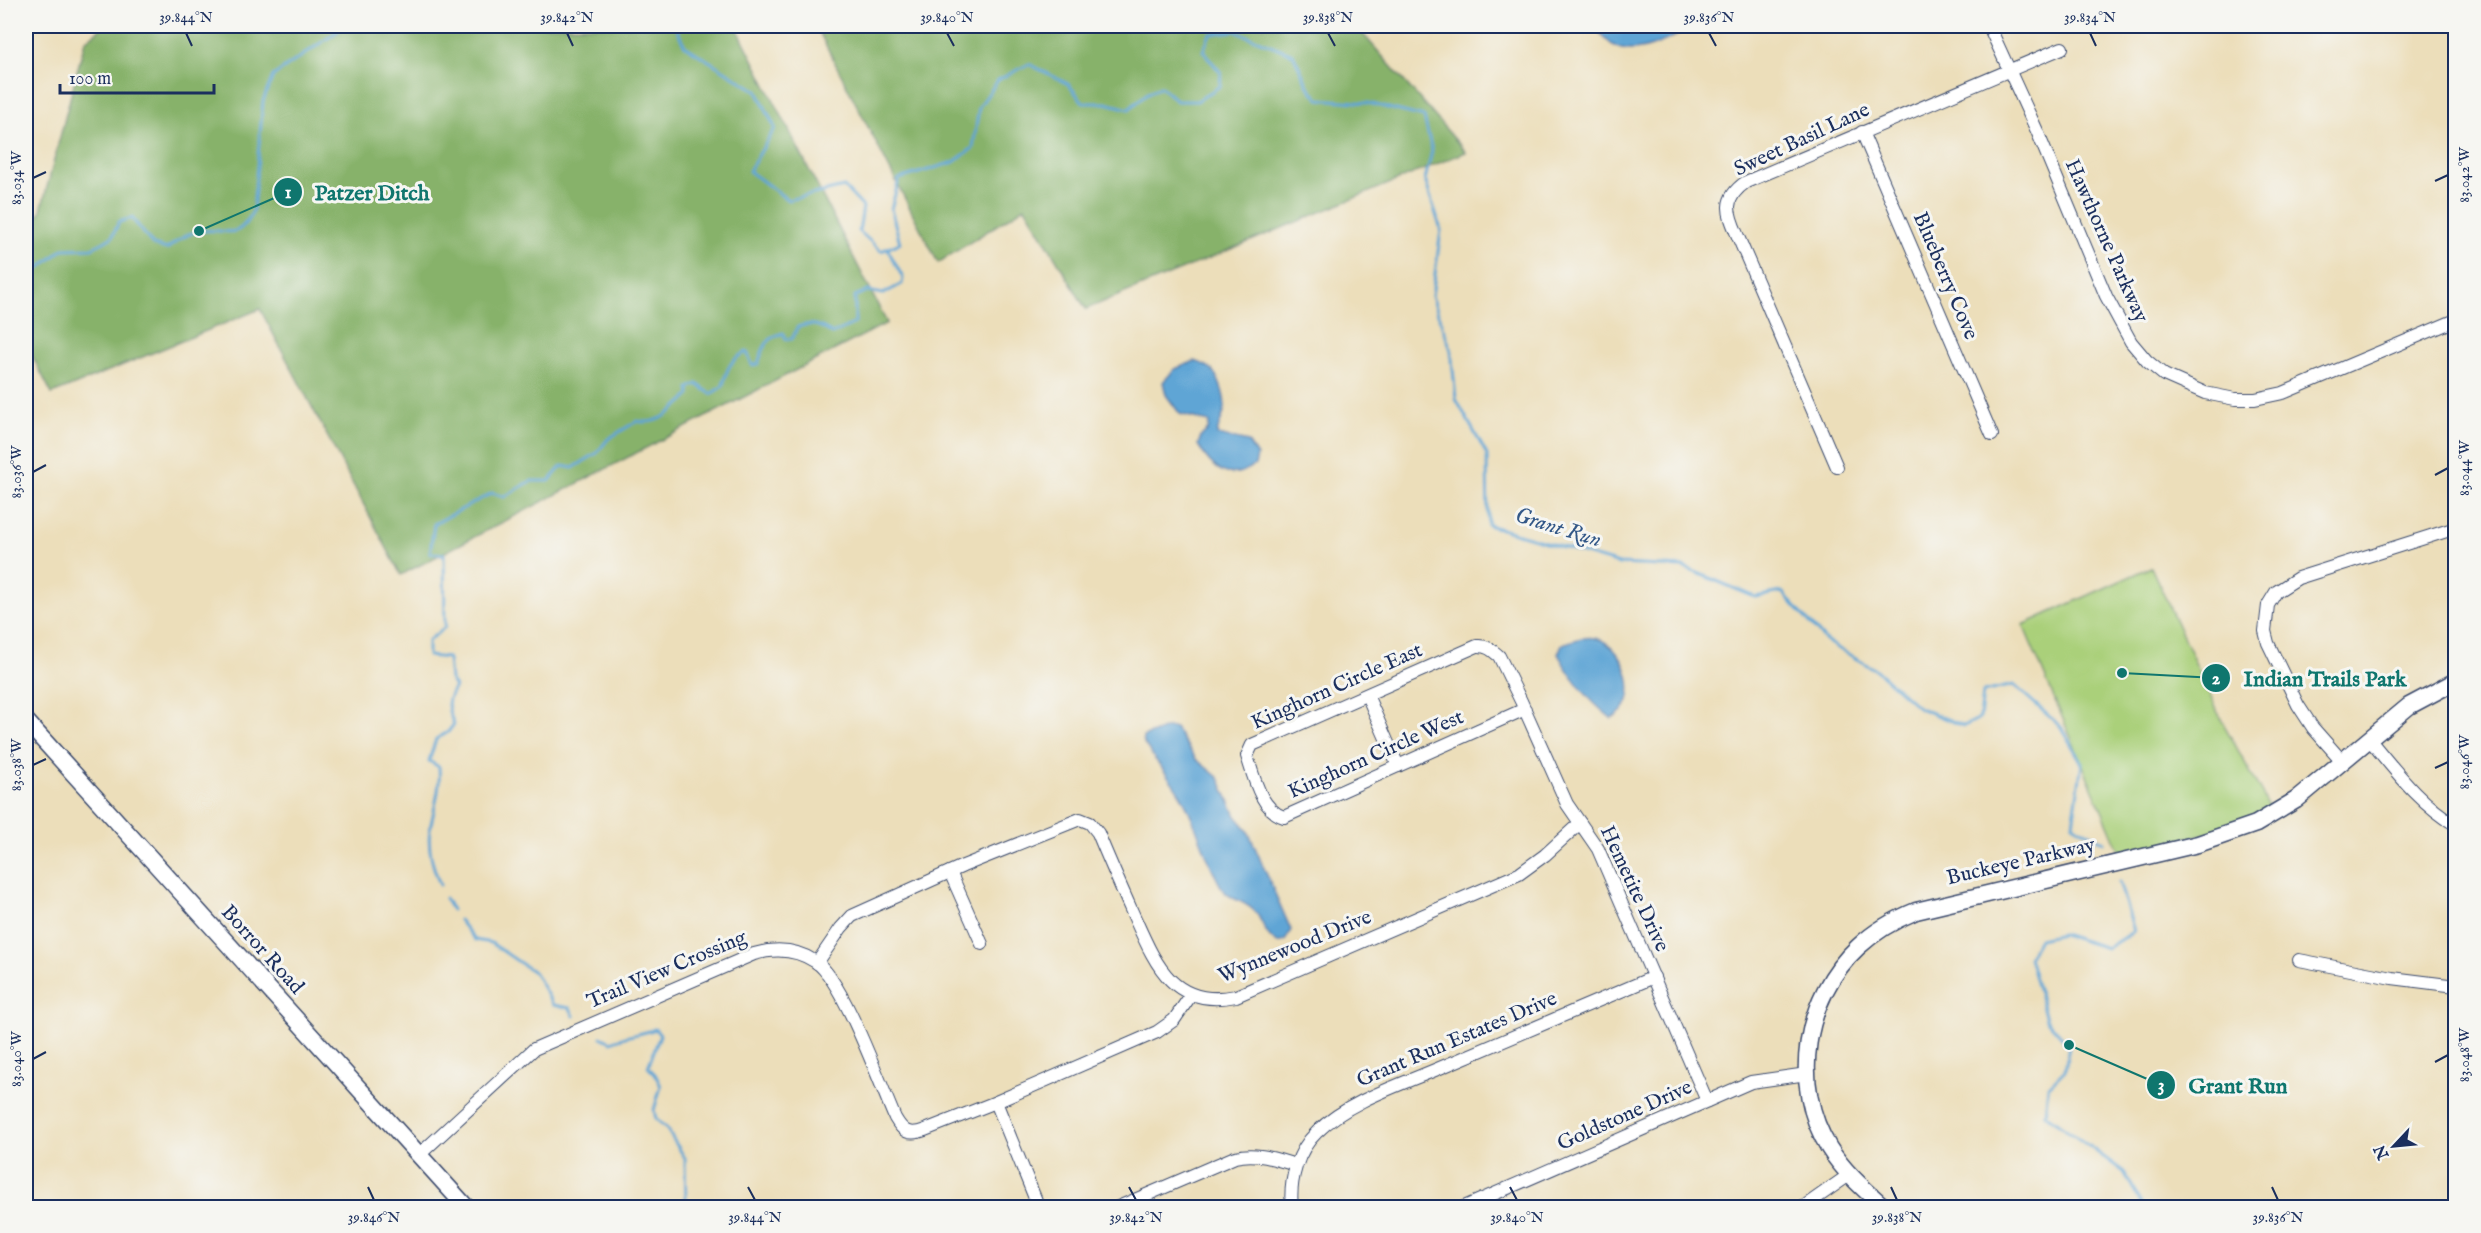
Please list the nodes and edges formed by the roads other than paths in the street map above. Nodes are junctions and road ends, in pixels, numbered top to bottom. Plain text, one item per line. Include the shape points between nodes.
1 (1989, 26) edge
2 (2062, 48) dead end
3 (2011, 70) junction
4 (1863, 132) junction
5 (2456, 320) edge
6 (1992, 435) dead end
7 (1837, 468) dead end
8 (2456, 528) edge
9 (1477, 646) joint
10 (2456, 681) edge
11 (1367, 694) junction
12 (1525, 709) junction
13 (26, 721) edge
14 (2369, 739) junction
15 (2343, 762) junction
16 (1398, 766) junction
17 (1257, 785) joint
18 (1580, 823) junction
19 (2456, 825) edge
20 (950, 872) junction
21 (982, 944) dead end
22 (2299, 960) dead end
23 (817, 963) junction
24 (1653, 977) junction
25 (2456, 986) edge
26 (1191, 995) junction
27 (1807, 1074) junction
28 (1707, 1101) junction
29 (996, 1102) junction
30 (419, 1155) junction
31 (1296, 1165) junction
32 (1849, 1175) junction
33 (467, 1208) edge
34 (1039, 1208) edge
35 (1116, 1208) edge
36 (1292, 1208) edge
37 (1462, 1208) edge
38 (1802, 1208) edge
39 (1885, 1208) edge

1 - 3 street, Hawthorne Parkway
2 - 3 street, Sweet Basil Lane
3 - 4 street, Sweet Basil Lane
3 - 5 street, Hawthorne Parkway via 2119,323 2147,361 2164,375 2205,393 2254,399 2283,393
4 - 6 street, Blueberry Cove
4 - 7 street, Sweet Basil Lane via 1746,182 1736,189 1728,213
8 - 15 street via 2298,578 2276,592 2268,605 2268,643 2298,705
9 - 11 street, Kinghorn Circle East
9 - 12 street, Hemetite Drive via 1486,646 1499,656
10 - 14 street, Buckeye Parkway via 2409,706
11 - 16 street
11 - 17 street, Kinghorn Circle East via 1252,745 1247,756
12 - 16 street, Kinghorn Circle West
12 - 18 street, Hemetite Drive via 1567,804
13 - 30 street, Borror Road
14 - 15 street, Buckeye Parkway
14 - 19 street via 2421,799
15 - 27 street, Buckeye Parkway via 2275,814 2238,831 2198,844 1934,906 1883,927 1848,957 1826,989 1811,1030
16 - 17 street, Kinghorn Circle West via 1284,817 1273,814
18 - 24 street, Hemetite Drive via 1598,849
18 - 26 street, Wynnewood Drive via 1519,874 1492,886 1236,996 1209,999
20 - 21 street
20 - 23 street via 852,916
20 - 26 street via 1074,820 1084,820 1098,833 1151,956 1164,975
22 - 25 street
23 - 29 street, Trail View Crossing via 832,978 895,1118 907,1133 915,1134
23 - 30 street, Trail View Crossing via 784,950 754,954 552,1040 523,1058
24 - 28 street, Hemetite Drive
24 - 31 street, Grant Run Estates Drive via 1343,1112 1315,1133
26 - 29 street, Trail View Crossing via 1174,1020 1157,1032
27 - 28 street, Goldstone Drive via 1751,1082
27 - 32 street, Buckeye Parkway via 1818,1125
28 - 37 street, Goldstone Drive
29 - 34 street
30 - 33 street, Borror Road
31 - 35 street via 1266,1156 1235,1157
31 - 36 street
32 - 38 street
32 - 39 street, Buckeye Parkway

